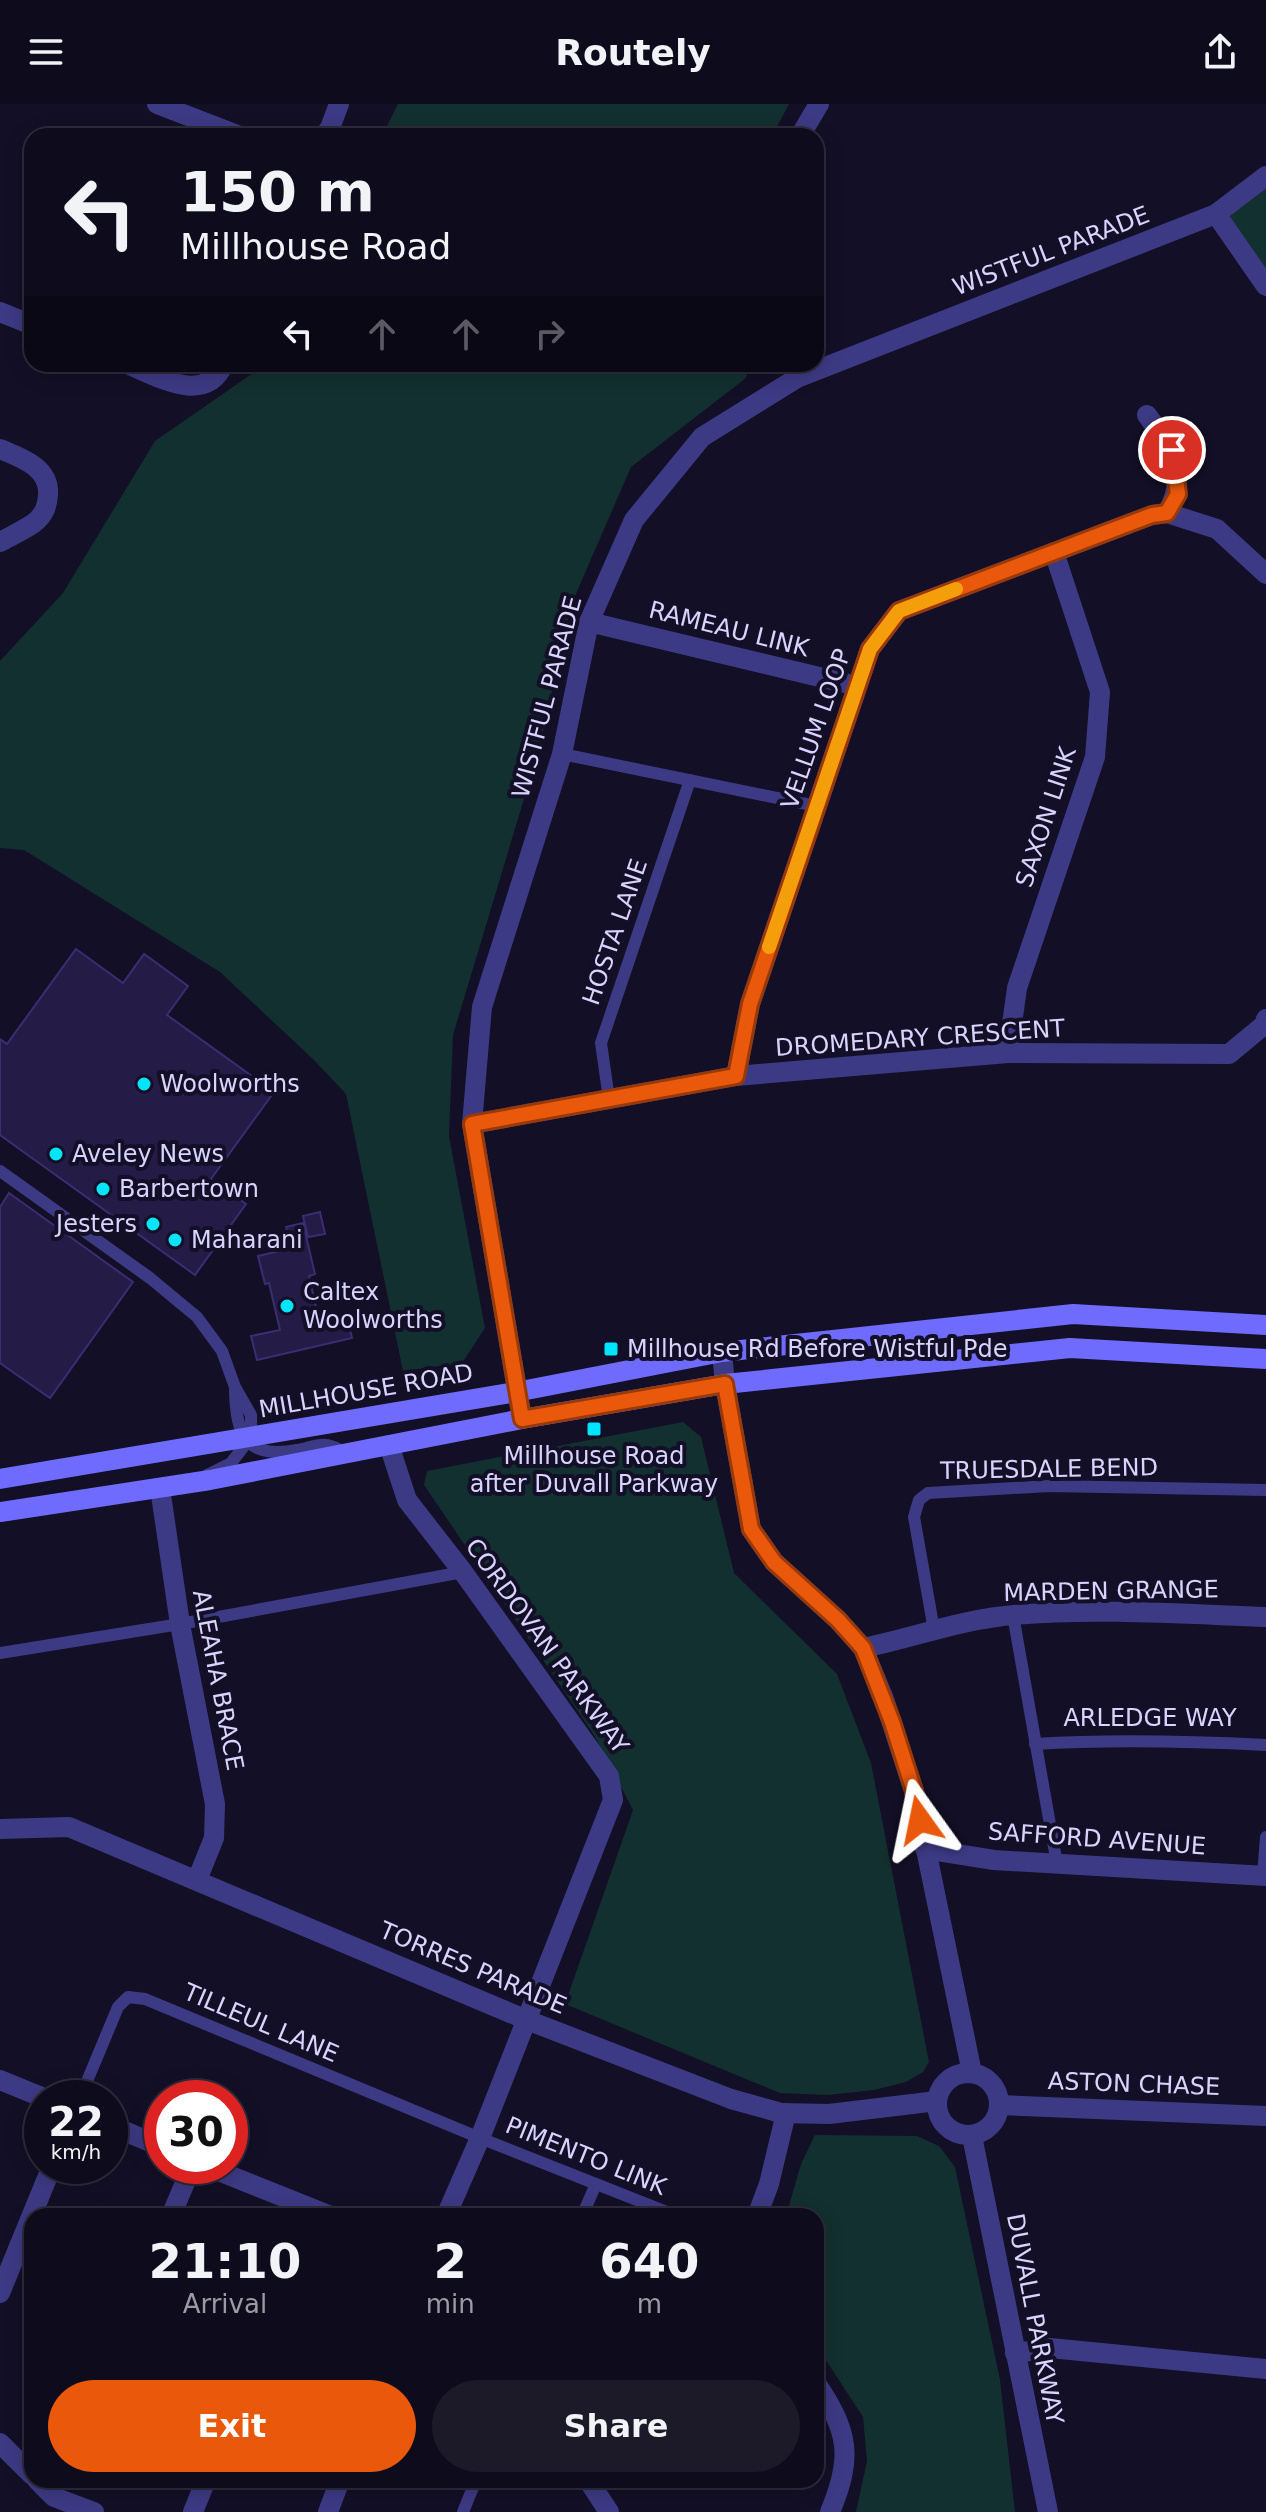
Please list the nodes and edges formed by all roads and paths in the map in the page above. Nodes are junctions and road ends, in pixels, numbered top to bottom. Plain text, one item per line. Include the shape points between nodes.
1 (157, 104) edge
2 (339, 104) edge
3 (819, 104) edge
4 (219, 128) edge
5 (330, 128) edge
6 (805, 128) edge
7 (1266, 176) edge
8 (1216, 214) junction
9 (1266, 286) edge
10 (0, 312) edge
11 (24, 322) edge
12 (824, 360) edge
13 (149, 372) edge
14 (220, 372) edge
15 (793, 372) edge
16 (1147, 415) dead end
17 (0, 449) edge
18 (1167, 513) junction
19 (0, 542) edge
20 (1054, 552) junction
21 (1266, 574) edge
22 (589, 622) junction
23 (857, 686) junction
24 (562, 754) junction
25 (690, 780) junction
26 (816, 806) junction
27 (1266, 1019) edge
28 (1008, 1053) junction
29 (736, 1076) junction
30 (609, 1099) junction
31 (472, 1124) junction
32 (0, 1171) edge
33 (1073, 1314) junction
34 (1266, 1325) edge
35 (1070, 1348) junction
36 (722, 1352) junction
37 (1266, 1359) edge
38 (725, 1384) junction
39 (516, 1392) junction
40 (522, 1419) junction
41 (247, 1439) junction
42 (389, 1445) junction
43 (347, 1453) junction
44 (0, 1479) edge
45 (199, 1482) junction
46 (160, 1488) junction
47 (1266, 1490) edge
48 (0, 1512) edge
49 (463, 1572) junction
50 (1013, 1615) junction
51 (1266, 1617) edge
52 (180, 1624) junction
53 (934, 1630) junction
54 (863, 1648) junction
55 (0, 1653) edge
56 (1035, 1744) junction
57 (1266, 1745) edge
58 (0, 1829) edge
59 (1266, 1837) edge
60 (925, 1849) junction
61 (1057, 1864) junction
62 (1264, 1876) edge
63 (197, 1880) junction
64 (527, 2020) junction
65 (972, 2073) junction
66 (0, 2080) edge
67 (88, 2080) edge
68 (24, 2090) edge
69 (937, 2101) junction
70 (1000, 2105) junction
71 (786, 2113) junction
72 (1266, 2116) edge
73 (972, 2136) junction
74 (480, 2138) junction
75 (45, 2184) edge
76 (184, 2184) edge
77 (248, 2184) edge
78 (596, 2184) junction
79 (35, 2208) edge
80 (174, 2208) edge
81 (306, 2208) edge
82 (449, 2208) edge
83 (586, 2208) edge
84 (657, 2208) edge
85 (760, 2208) edge
86 (24, 2234) edge
87 (0, 2293) edge
88 (1015, 2353) junction
89 (1266, 2369) edge
90 (824, 2395) edge
91 (0, 2443) edge
92 (24, 2467) edge
93 (203, 2488) edge
94 (337, 2488) edge
95 (473, 2488) edge
96 (593, 2488) edge
97 (55, 2496) edge
98 (94, 2512) edge
99 (193, 2512) edge
100 (328, 2512) edge
101 (463, 2512) edge
102 (609, 2512) edge
103 (830, 2512) edge
104 (1048, 2512) edge

1 - 4 street
2 - 5 street
3 - 6 street
7 - 8 street, WISTFUL PARADE
8 - 9 street
8 - 12 street, WISTFUL PARADE
10 - 11 street
13 - 14 street via 190,387 207,384
15 - 22 street, WISTFUL PARADE via 702,437 634,520
16 - 18 street via 1172,450 1178,494
17 - 19 street via 28,461 48,487 47,508 35,522
18 - 20 street, VELLUM LOOP
18 - 21 street via 1217,529
20 - 23 street, VELLUM LOOP via 899,611 870,649
20 - 28 street, SAXON LINK via 1100,692 1095,757 1017,988
22 - 23 street, RAMEAU LINK
22 - 24 street, WISTFUL PARADE
23 - 26 street, VELLUM LOOP
24 - 25 lane
24 - 31 street, WISTFUL PARADE via 482,1007
25 - 26 lane
25 - 30 lane, HOSTA LANE via 601,1043
26 - 29 street, VELLUM LOOP via 750,1004
27 - 28 street, DROMEDARY CRESCENT via 1229,1054
28 - 29 street, DROMEDARY CRESCENT
29 - 30 street, DROMEDARY CRESCENT
30 - 31 street, DROMEDARY CRESCENT
31 - 39 street, WISTFUL PARADE
32 - 41 lane via 197,1317 222,1351 235,1387 236,1418
33 - 34 main road, MILLHOUSE ROAD
33 - 35 main road
33 - 36 main road, MILLHOUSE ROAD
35 - 37 main road
35 - 38 main road
36 - 38 street
36 - 39 main road, MILLHOUSE ROAD
38 - 40 main road
38 - 54 street via 751,1529 774,1562
39 - 40 street, WISTFUL PARADE
39 - 41 main road, MILLHOUSE ROAD
40 - 42 main road
41 - 43 lane via 266,1451 325,1444
41 - 44 main road, MILLHOUSE ROAD
41 - 45 lane via 231,1463
42 - 43 main road
42 - 49 street, CORDOVAN PARKWAY via 407,1500
43 - 45 main road
45 - 46 main road
46 - 48 main road
46 - 52 street, ALEAHA BRACE
47 - 53 lane, TRUESDALE BEND via 1049,1486 928,1493 919,1500 914,1517
49 - 52 lane
49 - 64 street, CORDOVAN PARKWAY via 609,1776 613,1800
50 - 51 street, MARDEN GRANGE via 1158,1612
50 - 53 street, MARDEN GRANGE
50 - 56 lane
52 - 55 lane
52 - 63 street, ALEAHA BRACE via 215,1804 214,1838
53 - 54 street, MARDEN GRANGE
54 - 60 street via 914,1791
56 - 57 lane, ARLEDGE WAY via 1167,1739
56 - 61 lane
58 - 63 street, TORRES PARADE via 69,1827
59 - 62 lane
60 - 61 street, SAFFORD AVENUE
60 - 65 street
61 - 62 street, SAFFORD AVENUE
63 - 64 street, TORRES PARADE
64 - 71 street, TORRES PARADE via 731,2099
64 - 74 street, CORDOVAN PARKWAY
65 - 69 street via 944,2083
65 - 70 street via 989,2080
66 - 68 street
67 - 74 lane, TILLEUL LANE via 118,2007 128,1997 145,1999
69 - 71 street, TORRES PARADE via 829,2114
69 - 73 street via 947,2128
70 - 72 street, ASTON CHASE
70 - 73 street via 992,2126
71 - 85 street
73 - 88 street, DUVALL PARKWAY
74 - 78 lane, PIMENTO LINK
74 - 82 street, CORDOVAN PARKWAY
75 - 79 street
76 - 80 street
77 - 81 street
78 - 83 lane
78 - 84 lane, PIMENTO LINK
86 - 87 street
88 - 89 street via 1050,2348
88 - 104 street, DUVALL PARKWAY
90 - 103 street via 845,2446 843,2474
91 - 92 street
93 - 99 street
94 - 100 street
95 - 101 lane
96 - 102 street
97 - 98 street

